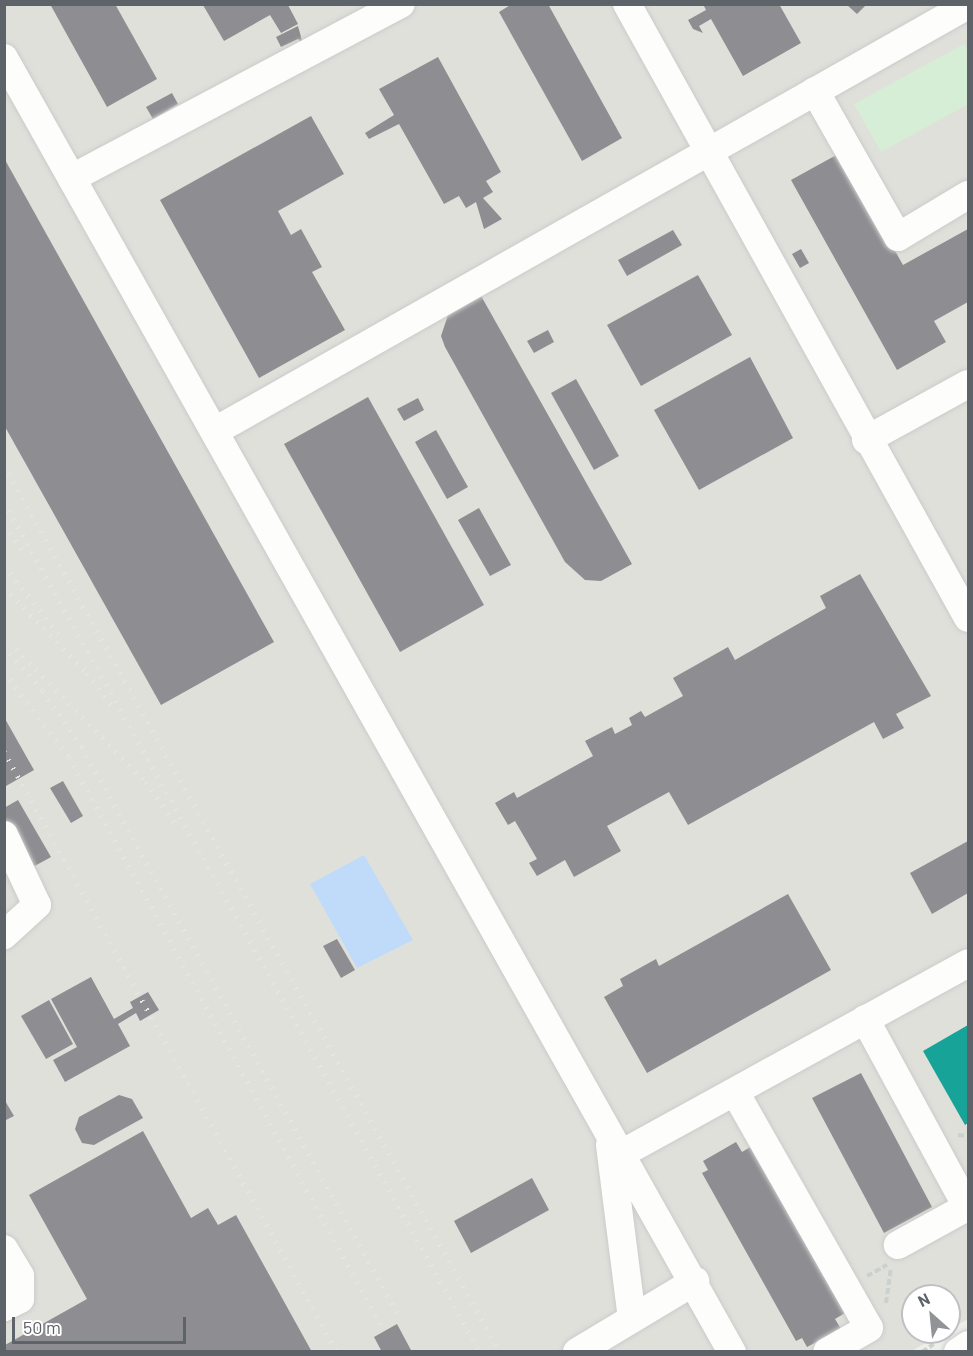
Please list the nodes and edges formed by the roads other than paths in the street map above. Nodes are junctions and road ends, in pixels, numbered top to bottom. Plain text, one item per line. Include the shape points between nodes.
1 (400, 4) edge
2 (627, 4) edge
3 (969, 5) edge
4 (4, 58) edge
5 (815, 91) junction
6 (712, 153) junction
7 (72, 178) junction
8 (969, 195) edge
9 (969, 384) edge
10 (215, 431) junction
11 (866, 440) junction
12 (969, 618) edge
13 (4, 835) edge
14 (4, 935) edge
15 (969, 963) edge
16 (865, 1019) junction
17 (735, 1092) junction
18 (608, 1129) junction
19 (621, 1154) junction
20 (898, 1245) road end
21 (4, 1249) edge
22 (695, 1281) junction
23 (4, 1307) edge
24 (632, 1319) junction
25 (969, 1346) edge
26 (577, 1352) edge
27 (732, 1352) edge
28 (827, 1352) edge
29 (957, 1352) edge

1 - 7 lane
2 - 6 lane
3 - 5 lane
4 - 7 lane
5 - 6 lane
5 - 8 lane via 898,237
6 - 10 lane
6 - 11 lane
7 - 10 lane
9 - 11 lane
10 - 18 lane
11 - 12 lane
13 - 14 lane via 37,905
15 - 16 lane
16 - 17 lane
16 - 20 lane via 967,1207
17 - 19 lane
17 - 28 lane via 869,1328
18 - 19 lane
18 - 24 lane
19 - 22 lane
21 - 23 lane via 20,1276 20,1299
22 - 24 lane
22 - 27 lane
24 - 26 lane
25 - 29 lane

